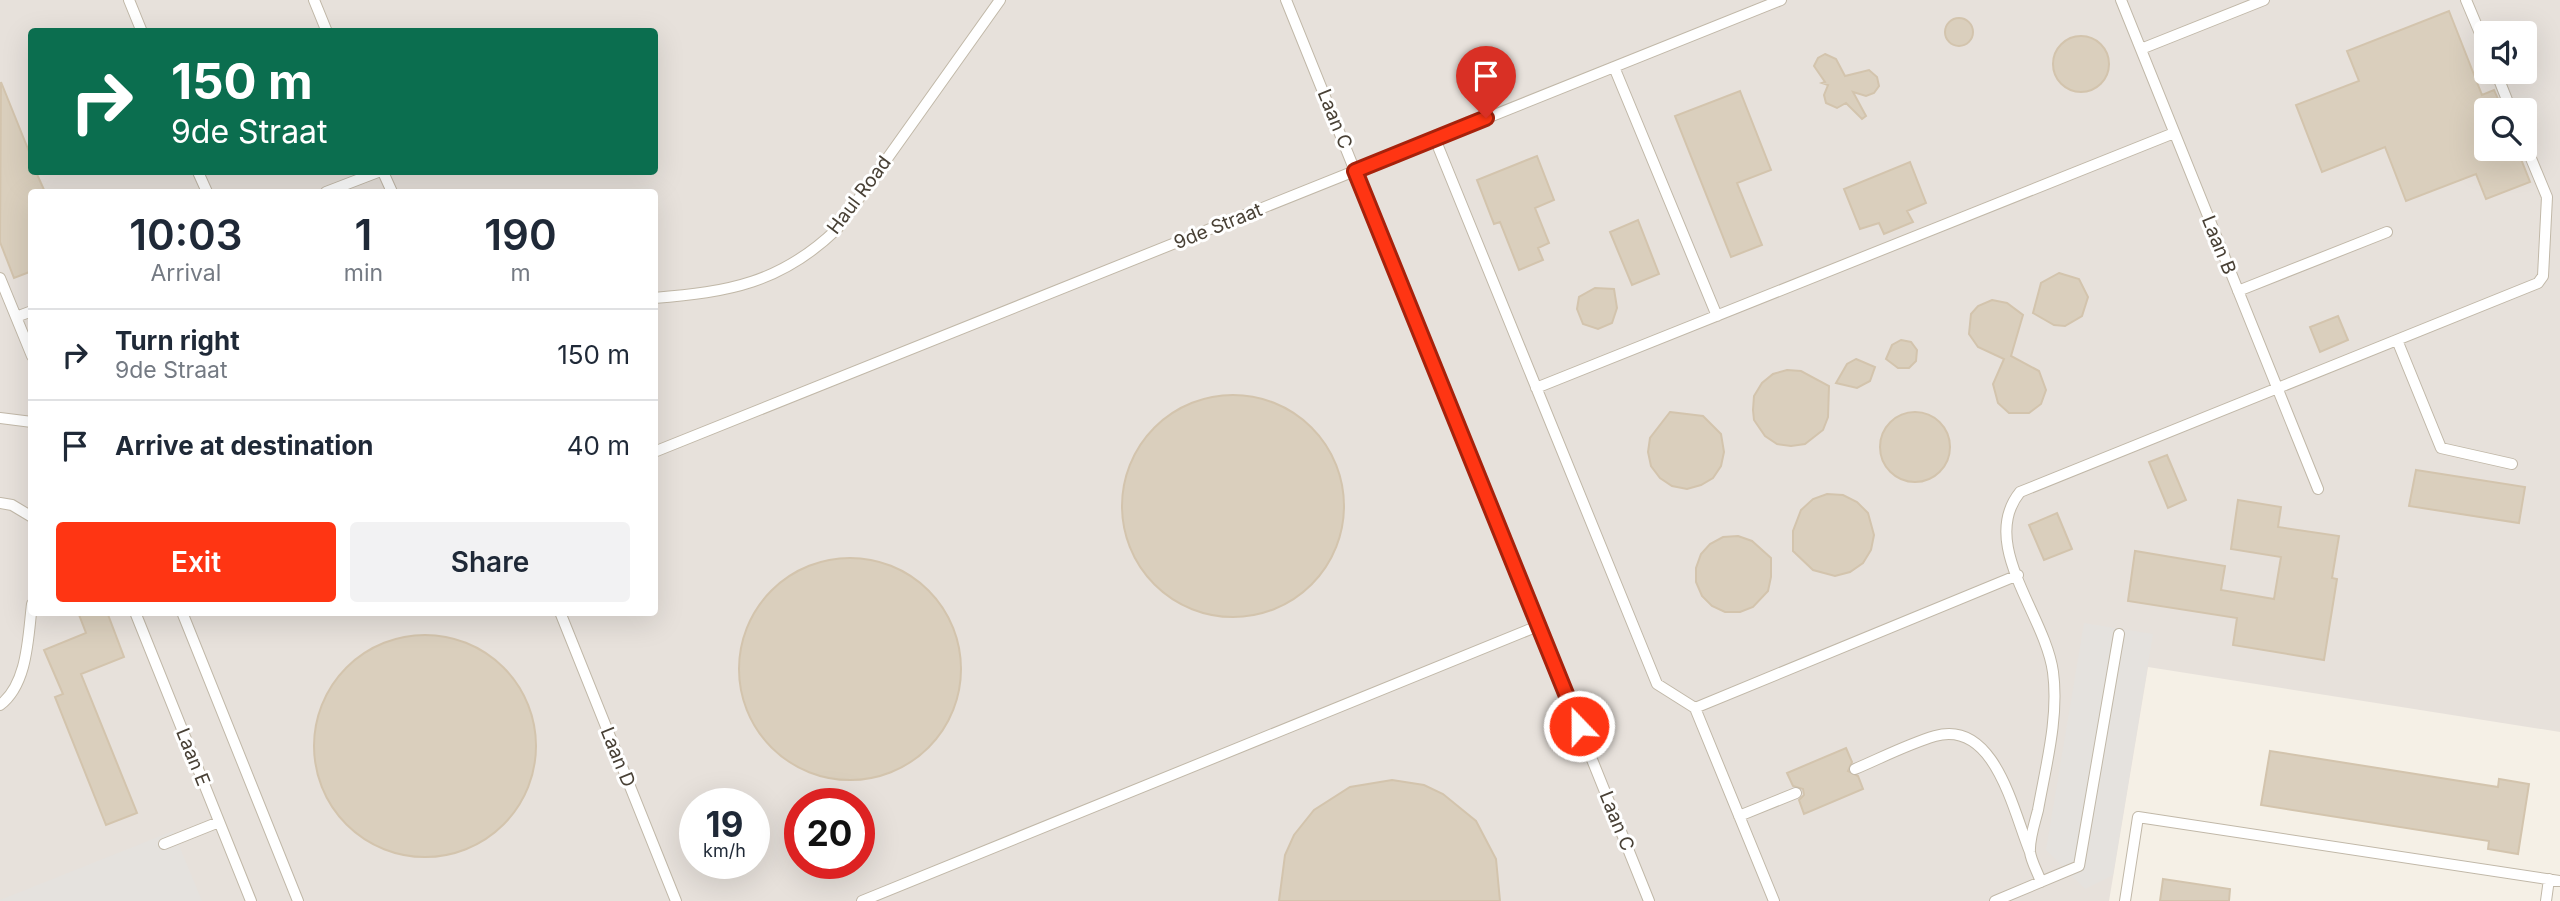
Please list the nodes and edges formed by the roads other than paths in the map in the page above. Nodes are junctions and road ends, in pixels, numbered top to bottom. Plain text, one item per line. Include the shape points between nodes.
1 (130, 0) edge
2 (314, 0) edge
3 (1000, 0) edge
4 (1286, 0) edge
5 (1781, 0) edge
6 (2121, 0) edge
7 (2264, 0) edge
8 (2466, 0) edge
9 (2475, 21) edge
10 (140, 28) edge
11 (325, 28) edge
12 (2141, 49) junction
13 (1614, 67) junction
14 (2174, 133) junction
15 (1435, 139) junction
16 (2532, 161) edge
17 (1355, 171) junction
18 (370, 175) edge
19 (334, 189) edge
20 (2388, 232) dead end
21 (0, 278) edge
22 (2238, 291) junction
23 (658, 297) edge
24 (28, 312) edge
25 (1717, 316) junction
26 (16, 317) junction
27 (2397, 340) junction
28 (28, 346) edge
29 (1536, 388) junction
30 (2277, 388) junction
31 (0, 418) edge
32 (28, 422) edge
33 (658, 450) edge
34 (2512, 464) dead end
35 (2318, 489) dead end
36 (0, 503) edge
37 (28, 515) edge
38 (2018, 575) junction
39 (30, 616) edge
40 (137, 616) edge
41 (184, 616) edge
42 (563, 616) edge
43 (1538, 626) junction
44 (2119, 634) dead end
45 (0, 705) edge
46 (1695, 708) junction
47 (1855, 769) dead end
48 (1796, 793) dead end
49 (1739, 816) junction
50 (219, 821) junction
51 (164, 844) dead end
52 (2030, 852) junction
53 (2555, 880) edge
54 (2041, 882) junction
55 (251, 901) edge
56 (298, 901) edge
57 (676, 901) edge
58 (863, 901) edge
59 (1649, 901) edge
60 (1774, 901) edge
61 (1995, 901) edge
62 (2125, 901) edge
63 (2546, 901) edge

1 - 10 lane
2 - 11 lane
3 - 23 lane, Haul Road via 837,229 819,247 775,275 741,286
4 - 17 lane, Laan C
5 - 13 lane, 9de Straat
6 - 12 lane, Laan B
7 - 12 lane
8 - 9 lane
12 - 14 lane, Laan B
13 - 15 lane, 9de Straat
13 - 25 lane
14 - 22 lane, Laan B
14 - 25 lane
15 - 17 lane, 9de Straat
15 - 29 lane
16 - 27 lane via 2547,197 2543,276 2538,283
17 - 33 lane, 9de Straat
17 - 43 lane, Laan C
18 - 19 lane
20 - 22 lane
21 - 26 lane
22 - 30 lane, Laan B
24 - 26 lane
25 - 29 lane
26 - 28 lane
27 - 30 lane
27 - 34 lane via 2441,448
29 - 46 lane via 1657,684
30 - 35 lane, Laan B
30 - 38 lane via 2020,492 2004,525 2007,549
31 - 32 lane
36 - 37 lane
38 - 46 lane
38 - 52 lane via 2045,638 2055,702
39 - 45 lane via 20,675 9,699
40 - 50 lane, Laan E
41 - 56 lane
42 - 57 lane, Laan D
43 - 58 lane
43 - 59 lane, Laan C
44 - 54 lane via 2079,866
46 - 49 lane
47 - 52 lane via 1936,736 1965,736 1987,752
48 - 49 lane
49 - 60 lane
50 - 51 lane
50 - 55 lane, Laan E
52 - 54 lane
53 - 62 lane via 2138,817
53 - 63 lane
54 - 61 lane

